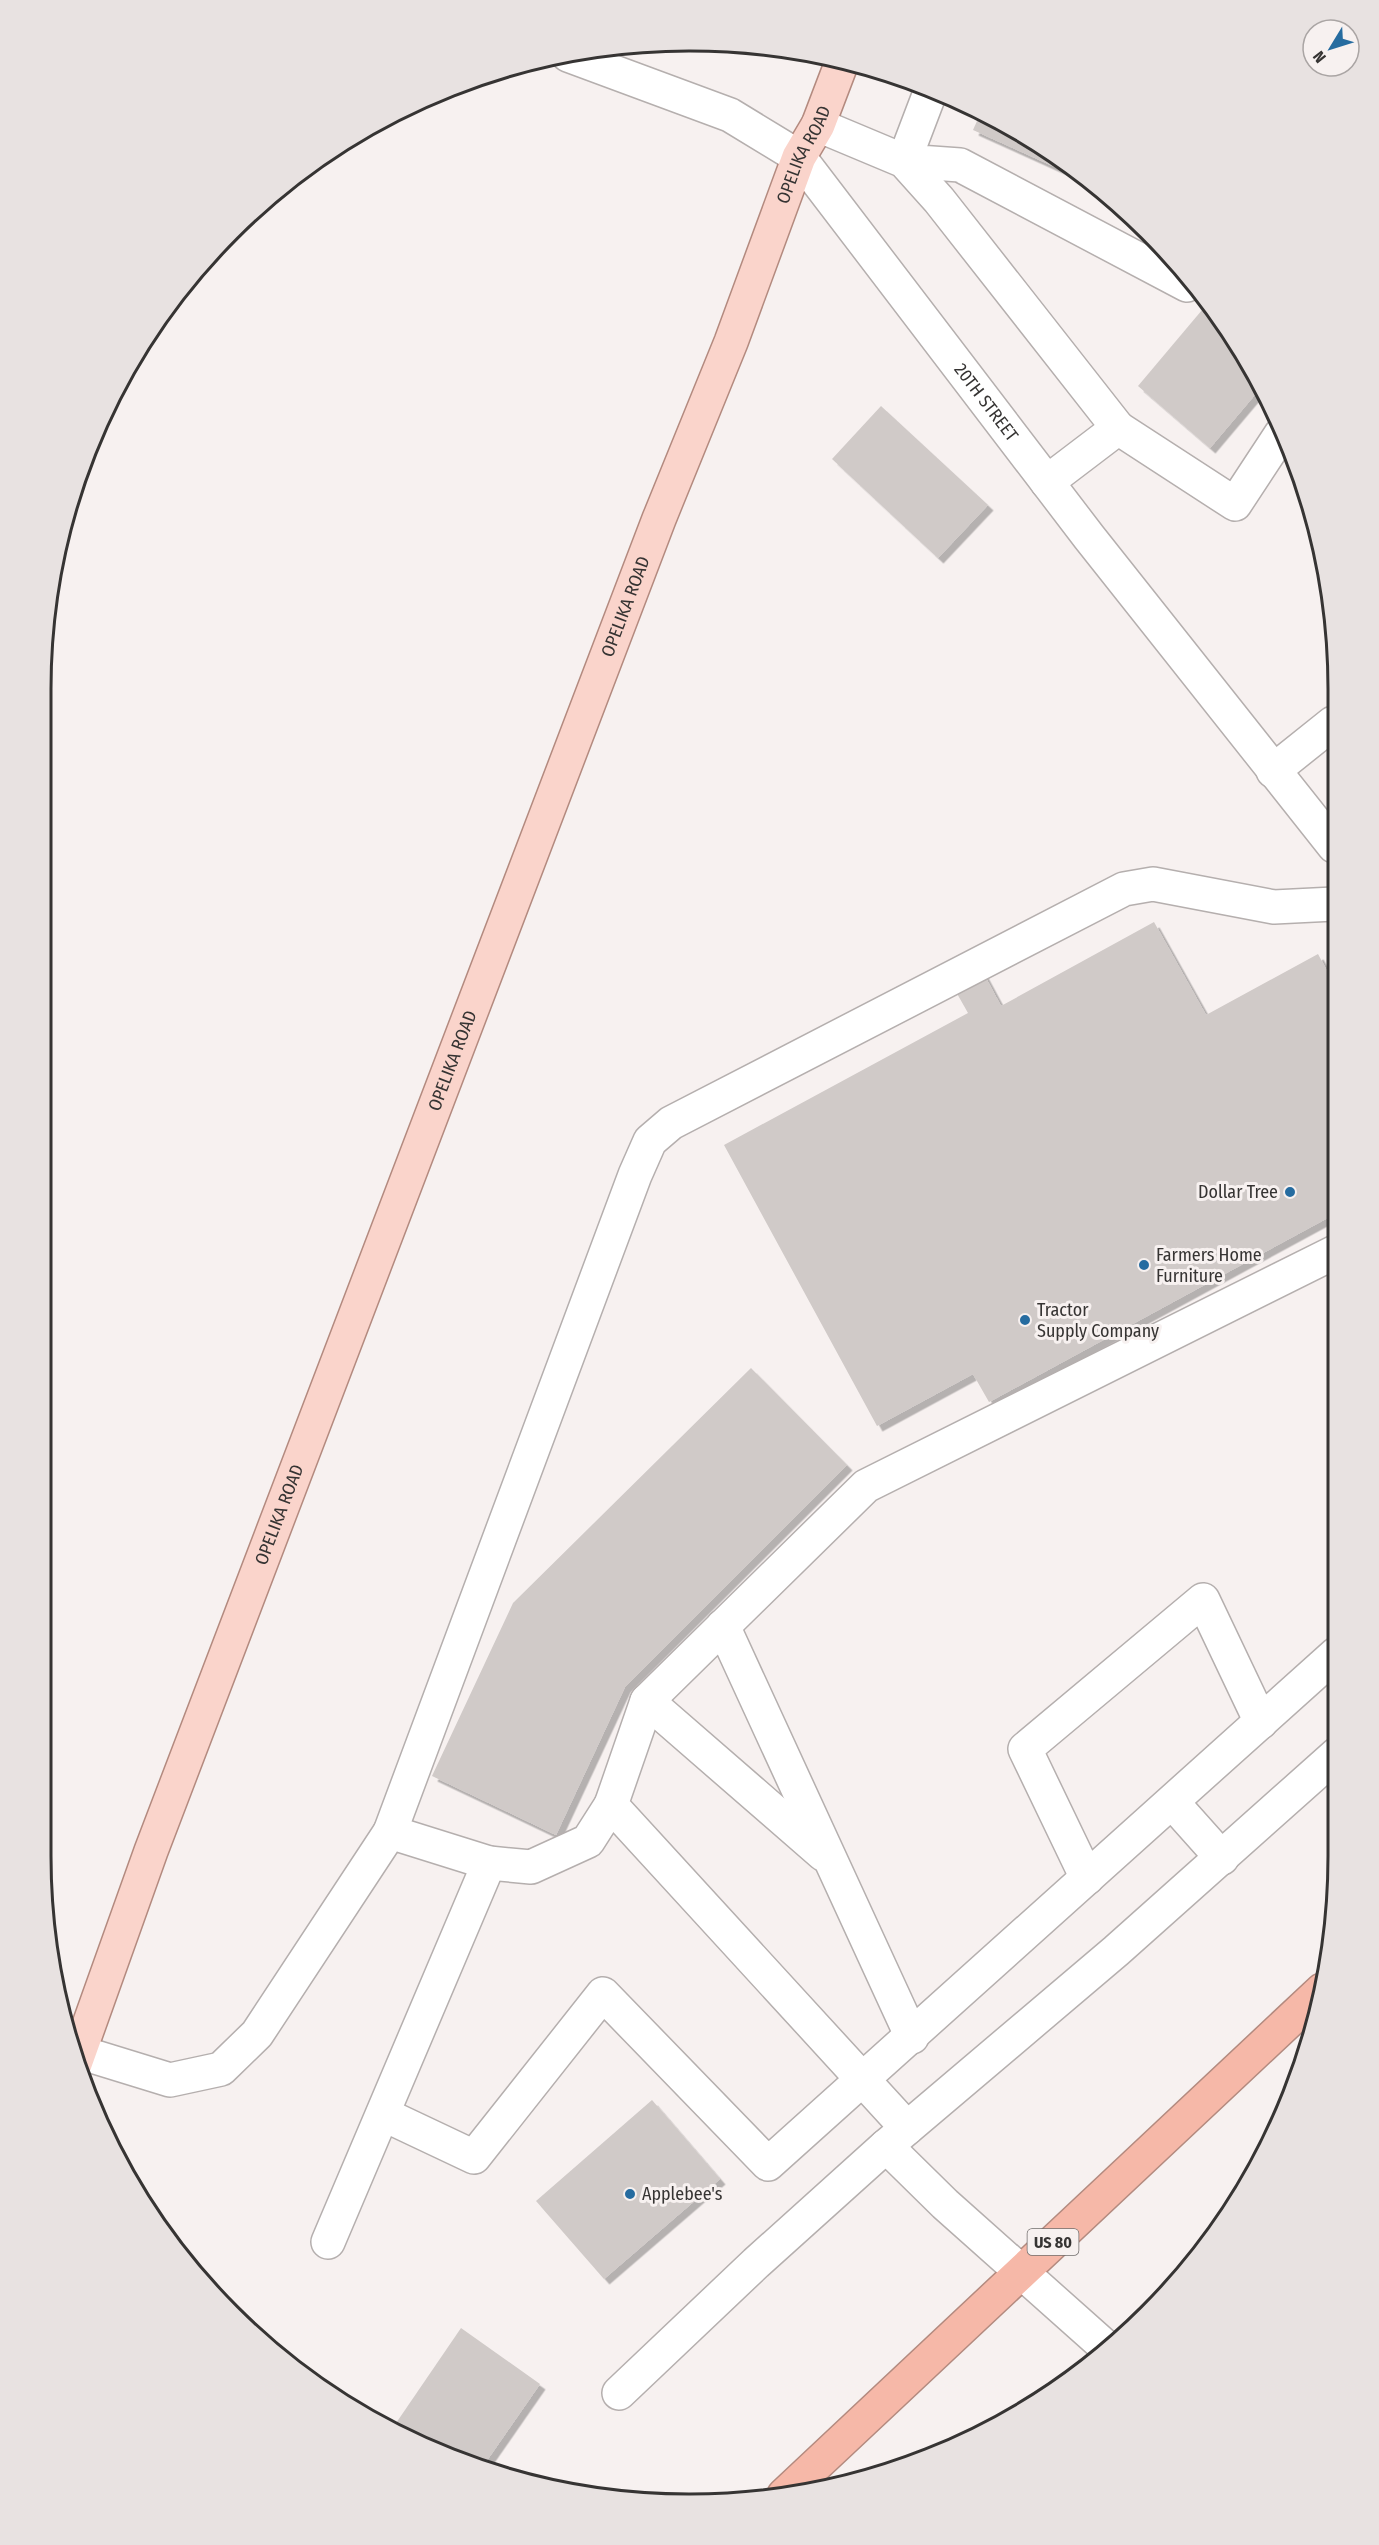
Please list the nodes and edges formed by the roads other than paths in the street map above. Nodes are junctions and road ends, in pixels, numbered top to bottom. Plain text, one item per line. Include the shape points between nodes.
1 (582, 60) edge
2 (839, 69) edge
3 (928, 98) edge
4 (818, 125) junction
5 (799, 157) junction
6 (904, 161) junction
7 (1180, 281) edge
8 (1118, 428) junction
9 (1277, 440) edge
10 (1047, 482) junction
11 (1328, 727) edge
12 (1273, 771) junction
13 (1328, 839) edge
14 (1328, 904) edge
15 (1328, 1255) edge
16 (723, 1626) junction
17 (1328, 1661) edge
18 (647, 1701) junction
19 (1261, 1722) junction
20 (1328, 1762) edge
21 (1172, 1802) junction
22 (611, 1805) junction
23 (390, 1832) junction
24 (1222, 1858) junction
25 (831, 1862) junction
26 (489, 1863) junction
27 (1087, 1878) junction
28 (1311, 2000) edge
29 (912, 2037) junction
30 (81, 2047) edge
31 (85, 2060) edge
32 (863, 2081) junction
33 (383, 2114) junction
34 (896, 2137) junction
35 (328, 2242) dead end
36 (1022, 2270) junction
37 (1102, 2343) edge
38 (619, 2393) dead end
39 (793, 2486) edge

1 - 5 street, 20TH STREET via 730,114
2 - 4 main road, OPELIKA ROAD
3 - 6 street
4 - 5 main road, OPELIKA ROAD
4 - 6 street
5 - 10 street, 20TH STREET
5 - 30 main road, OPELIKA ROAD via 159,1829
6 - 7 street via 960,165
6 - 8 street
8 - 9 street via 1234,504
8 - 10 street
10 - 12 street, 20TH STREET
11 - 12 street
12 - 13 street, 20TH STREET
14 - 23 street via 1274,907 1153,884 1124,889 671,1123 650,1141
15 - 16 street via 866,1486
16 - 18 street
16 - 25 street
17 - 19 street
18 - 22 street
18 - 25 street
19 - 21 street
19 - 27 street via 1203,1600 1025,1749
20 - 24 street
21 - 24 street
21 - 27 street
22 - 26 street via 588,1841 531,1867
22 - 32 street
23 - 26 street
23 - 31 street via 257,2034 221,2069 170,2080
24 - 34 street
25 - 29 street
26 - 33 street
27 - 29 street
28 - 36 highway, US 80
29 - 32 street
32 - 33 street via 768,2164 603,1994 474,2157
32 - 34 street
33 - 35 street
34 - 36 street via 945,2204
34 - 38 street via 756,2262
36 - 37 street
36 - 39 highway, US 80

